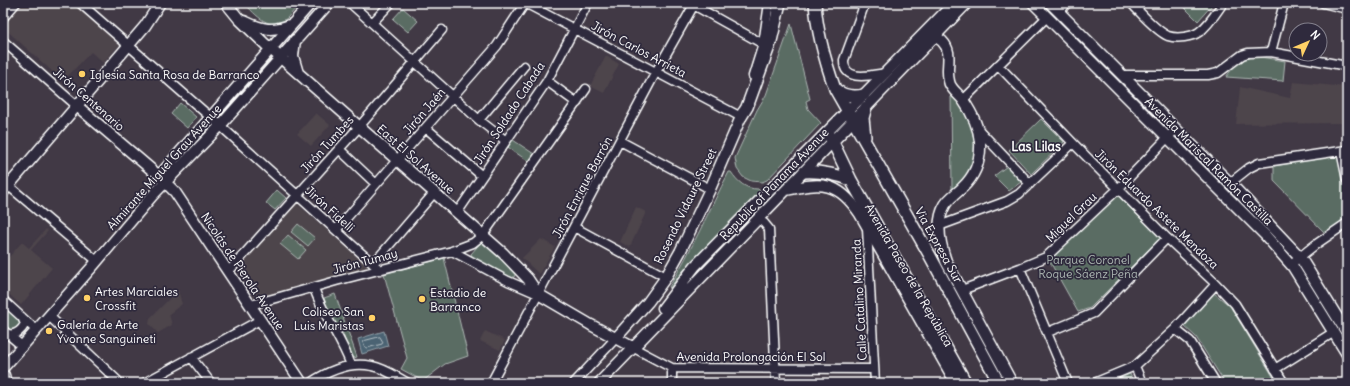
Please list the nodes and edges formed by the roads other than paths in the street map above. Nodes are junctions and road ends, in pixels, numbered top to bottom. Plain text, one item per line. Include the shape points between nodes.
1 (16, 3) edge
2 (80, 3) edge
3 (160, 3) edge
4 (226, 3) edge
5 (329, 3) edge
6 (350, 3) edge
7 (391, 3) edge
8 (525, 3) edge
9 (588, 3) edge
10 (769, 3) edge
11 (815, 3) edge
12 (821, 3) edge
13 (865, 3) edge
14 (954, 3) edge
15 (967, 3) edge
16 (1033, 3) edge
17 (1050, 3) edge
18 (1068, 3) edge
19 (1131, 3) edge
20 (1223, 3) edge
21 (1284, 3) edge
22 (1323, 3) edge
23 (693, 4) edge
24 (308, 6) edge
25 (779, 6) edge
26 (1347, 9) edge
27 (1059, 12) junction
28 (318, 15) junction
29 (1047, 17) junction
30 (3, 18) edge
31 (239, 19) junction
32 (294, 23) junction
33 (372, 23) junction
34 (574, 29) junction
35 (442, 30) dead end
36 (922, 36) junction
37 (935, 36) junction
38 (295, 40) junction
39 (3, 41) edge
40 (762, 44) junction
41 (128, 46) junction
42 (271, 49) junction
43 (1097, 50) junction
44 (1271, 52) junction
45 (280, 57) junction
46 (1088, 59) junction
47 (415, 62) junction
48 (826, 63) junction
49 (998, 65) junction
50 (524, 66) dead end
51 (1347, 66) edge
52 (656, 72) junction
53 (298, 73) junction
54 (886, 73) junction
55 (1122, 75) junction
56 (547, 82) junction
57 (586, 89) dead end
58 (835, 89) junction
59 (864, 95) junction
60 (453, 96) junction
61 (963, 100) junction
62 (577, 103) junction
63 (77, 106) junction
64 (866, 108) junction
65 (850, 116) junction
66 (210, 117) junction
67 (741, 117) junction
68 (479, 120) junction
69 (220, 126) junction
70 (359, 127) junction
71 (426, 128) junction
72 (978, 129) junction
73 (1176, 129) junction
74 (830, 137) junction
75 (1168, 138) junction
76 (506, 141) junction
77 (620, 141) junction
78 (1072, 143) junction
79 (866, 144) junction
80 (339, 150) junction
81 (1344, 151) edge
82 (398, 161) junction
83 (804, 172) junction
84 (482, 176) junction
85 (162, 179) junction
86 (851, 180) junction
87 (1347, 180) edge
88 (1230, 183) junction
89 (376, 184) junction
90 (1030, 184) junction
91 (5, 186) edge
92 (710, 189) junction
93 (1118, 189) junction
94 (786, 191) junction
95 (434, 193) junction
96 (297, 195) junction
97 (457, 213) junction
98 (871, 217) junction
99 (758, 219) junction
100 (1347, 222) edge
101 (939, 226) junction
102 (574, 227) junction
103 (867, 227) junction
104 (336, 230) junction
105 (483, 235) junction
106 (1167, 238) junction
107 (473, 243) junction
108 (452, 251) junction
109 (1300, 257) junction
110 (469, 260) junction
111 (97, 261) junction
112 (373, 264) junction
113 (1291, 264) junction
114 (1020, 268) junction
115 (519, 269) junction
116 (380, 270) junction
117 (228, 272) junction
118 (666, 277) junction
119 (512, 282) junction
120 (1216, 284) junction
121 (314, 288) junction
122 (962, 290) junction
123 (538, 294) junction
124 (3, 300) edge
125 (250, 306) junction
126 (49, 316) junction
127 (22, 317) junction
128 (260, 320) junction
129 (1175, 329) junction
130 (36, 330) junction
131 (5, 332) edge
132 (1048, 332) junction
133 (1334, 332) junction
134 (1347, 333) edge
135 (616, 338) junction
136 (22, 346) junction
137 (631, 346) junction
138 (1347, 354) edge
139 (190, 357) junction
140 (351, 365) junction
141 (1135, 366) junction
142 (3, 368) edge
143 (672, 368) junction
144 (775, 368) junction
145 (874, 369) junction
146 (1275, 369) junction
147 (3, 373) edge
148 (111, 379) edge
149 (7, 383) edge
150 (120, 383) edge
151 (144, 383) edge
152 (211, 383) edge
153 (302, 383) edge
154 (310, 383) edge
155 (408, 383) edge
156 (491, 383) edge
157 (574, 383) edge
158 (599, 383) edge
159 (672, 383) edge
160 (776, 383) edge
161 (875, 383) edge
162 (956, 383) edge
163 (966, 383) edge
164 (999, 383) edge
165 (1012, 383) edge
166 (1068, 383) edge
167 (1094, 383) edge
168 (1142, 383) edge
169 (1216, 383) edge
170 (1284, 383) edge

1 - 30 street
2 - 41 street, Jirón Fidelli
3 - 41 main road
4 - 31 main road, East El Sol Avenue
5 - 28 main road, Almirante Miguel Grau Avenue
6 - 33 street
7 - 33 street
8 - 34 street, Jirón Carlos Arrieta
8 - 60 street, Jirón Jaén via 497,46
9 - 34 street, Jirón Soldado Cabada
10 - 40 street
11 - 48 highway via 819,36
12 - 48 highway
13 - 54 street via 844,66 846,72 852,75
14 - 36 main road, Republic of Panama Avenue
15 - 37 main road, Republic of Panama Avenue
16 - 29 main road, Avenida Mariscal Ramón Castilla
17 - 27 main road, Avenida Mariscal Ramón Castilla
18 - 27 street
19 - 20 street via 1153,25 1169,36 1186,37 1199,32 1210,22
21 - 44 street
22 - 26 street
23 - 40 street
23 - 52 street, Jirón Enrique Barrón
24 - 28 main road via 304,16 308,20
24 - 32 main road, Almirante Miguel Grau Avenue
25 - 67 highway via 771,41
27 - 43 main road, Avenida Mariscal Ramón Castilla
28 - 38 main road, Almirante Miguel Grau Avenue
29 - 46 main road, Avenida Mariscal Ramón Castilla
29 - 49 street
31 - 32 main road via 269,29 280,29
31 - 42 main road, East El Sol Avenue
32 - 42 main road, Almirante Miguel Grau Avenue
33 - 47 street
34 - 52 street, Jirón Carlos Arrieta
34 - 56 street, Jirón Soldado Cabada
35 - 47 street, Jirón Tumbes
36 - 37 main road
36 - 54 main road, Republic of Panama Avenue
37 - 61 main road via 948,49 949,82
37 - 64 main road, Republic of Panama Avenue
38 - 45 main road, Almirante Miguel Grau Avenue
38 - 53 main road via 293,56
39 - 63 street, Jirón Centenario
40 - 67 street
41 - 63 main road
41 - 66 street, Jirón Fidelli
42 - 45 main road, East El Sol Avenue
42 - 66 main road, Almirante Miguel Grau Avenue
43 - 46 main road
43 - 55 main road, Avenida Mariscal Ramón Castilla
44 - 51 street
44 - 55 street via 1248,52 1218,73 1208,75
45 - 53 main road, East El Sol Avenue
45 - 69 main road, Almirante Miguel Grau Avenue
46 - 75 main road, Avenida Mariscal Ramón Castilla
47 - 60 street
47 - 70 street, Jirón Tumbes
48 - 58 highway, Via Expresa Sur
49 - 61 street
49 - 78 street, Jirón Eduardo Astete Mendoza
50 - 68 street
52 - 67 street, Jirón Carlos Arrieta
52 - 77 street, Jirón Enrique Barrón
53 - 70 main road, East El Sol Avenue
54 - 59 main road, Republic of Panama Avenue
55 - 73 main road, Avenida Mariscal Ramón Castilla
56 - 62 street
56 - 76 street, Jirón Soldado Cabada
57 - 62 street, Jirón Tumay
58 - 59 highway via 848,96
58 - 65 highway, Via Expresa Sur
59 - 65 main road, Republic of Panama Avenue
60 - 68 street
60 - 71 street, Jirón Jaén
61 - 72 main road
62 - 105 street, Jirón Tumay
63 - 85 main road, Jirón Centenario
63 - 91 main road
64 - 65 main road, Republic of Panama Avenue
64 - 79 highway via 863,118
65 - 74 main road, Republic of Panama Avenue
65 - 79 highway, Via Expresa Sur
66 - 69 street, Jirón Fidelli
66 - 85 main road, Almirante Miguel Grau Avenue
67 - 92 main road, Rosendo Vidaure Street
68 - 76 street
69 - 85 main road, Almirante Miguel Grau Avenue
69 - 96 street, Jirón Fidelli
70 - 80 street, Jirón Tumbes
70 - 82 main road, East El Sol Avenue
71 - 82 street, Jirón Jaén
71 - 84 street
72 - 90 street
72 - 101 main road via 980,143 977,168 970,180 948,200
73 - 75 street, Miguel Grau
73 - 88 main road, Avenida Mariscal Ramón Castilla
74 - 83 main road, Republic of Panama Avenue
74 - 86 highway
74 - 137 main road, Republic of Panama Avenue via 695,266
75 - 93 street, Miguel Grau
75 - 113 main road, Avenida Mariscal Ramón Castilla
76 - 84 street, Jirón Soldado Cabada
77 - 92 street
77 - 102 street, Jirón Enrique Barrón
78 - 90 street
78 - 93 street, Jirón Eduardo Astete Mendoza
79 - 164 highway, Via Expresa Sur
80 - 89 street
80 - 96 street, Jirón Tumbes
81 - 87 street
81 - 88 street via 1259,163 1248,168
82 - 89 street, Jirón Jaén
82 - 95 main road, East El Sol Avenue
83 - 86 highway via 824,172
83 - 94 main road, Republic of Panama Avenue
84 - 97 street, Jirón Soldado Cabada
85 - 111 main road, Almirante Miguel Grau Avenue
85 - 117 main road, Nicolás de Pierola Avenue via 178,196
86 - 98 highway
88 - 109 main road, Avenida Mariscal Ramón Castilla
89 - 104 street, Jirón Jaén
90 - 101 street via 1007,201
91 - 111 street
92 - 118 main road, Rosendo Vidaure Street
93 - 106 street, Jirón Eduardo Astete Mendoza
93 - 114 street, Miguel Grau via 1046,257
94 - 99 main road, Republic of Panama Avenue
94 - 103 main road, Avenida Paseo de la República via 811,185 833,187 851,201
95 - 97 main road, East El Sol Avenue
95 - 112 street
96 - 104 street, Jirón Fidelli
96 - 117 street, Jirón Tumbes
97 - 105 main road, East El Sol Avenue
98 - 103 street, Calle Catalino Miranda
98 - 163 highway
99 - 137 main road, Republic of Panama Avenue
99 - 144 street via 769,229
100 - 109 street
101 - 122 main road via 946,261
102 - 118 street
102 - 123 street, Jirón Enrique Barrón
103 - 145 street, Calle Catalino Miranda
103 - 162 main road, Avenida Paseo de la República
104 - 112 street, Jirón Fidelli
105 - 107 street, Jirón Tumay
105 - 115 main road, East El Sol Avenue
106 - 120 street, Jirón Eduardo Astete Mendoza
106 - 132 street via 1094,313
107 - 108 street, Jirón Tumay
107 - 110 street via 468,251
108 - 110 street, East El Sol Avenue
108 - 116 street, Jirón Tumay
109 - 113 street
109 - 134 main road, Avenida Mariscal Ramón Castilla
110 - 119 street, East El Sol Avenue
111 - 126 main road, Almirante Miguel Grau Avenue
112 - 116 street, Jirón Fidelli
113 - 133 main road, Avenida Mariscal Ramón Castilla
114 - 122 street, Miguel Grau
114 - 132 street
115 - 119 street via 518,278
115 - 123 main road, East El Sol Avenue
116 - 121 street, Jirón Tumay
117 - 125 main road, Nicolás de Pierola Avenue
118 - 135 main road, Rosendo Vidaure Street
119 - 123 street, East El Sol Avenue
120 - 129 street
120 - 146 street, Jirón Eduardo Astete Mendoza via 1235,304
121 - 125 street, Jirón Tumay
121 - 140 street
122 - 165 main road
123 - 135 main road, East El Sol Avenue
123 - 156 street, Jirón Enrique Barrón
124 - 127 street
125 - 128 main road, Nicolás de Pierola Avenue
126 - 130 main road, Almirante Miguel Grau Avenue
126 - 148 street
127 - 130 street
127 - 131 street via 25,324 21,330 15,334
128 - 139 street
128 - 153 main road, Nicolás de Pierola Avenue
129 - 141 street
129 - 169 street via 1190,341
130 - 136 main road, Almirante Miguel Grau Avenue
131 - 136 street
132 - 166 street
133 - 138 main road, Avenida Mariscal Ramón Castilla
133 - 146 street
135 - 137 main road, East El Sol Avenue
135 - 157 street
136 - 142 main road, Almirante Miguel Grau Avenue
137 - 143 street, Avenida Prolongación El Sol
137 - 158 main road, Republic of Panama Avenue
139 - 151 street
139 - 152 street
140 - 154 street via 333,370
140 - 155 street via 372,366
141 - 167 street
141 - 168 street
143 - 144 street, Avenida Prolongación El Sol
143 - 159 street
144 - 145 street, Avenida Prolongación El Sol
144 - 160 street
145 - 161 street, Calle Catalino Miranda
146 - 170 street, Jirón Eduardo Astete Mendoza
147 - 149 street
148 - 150 street

